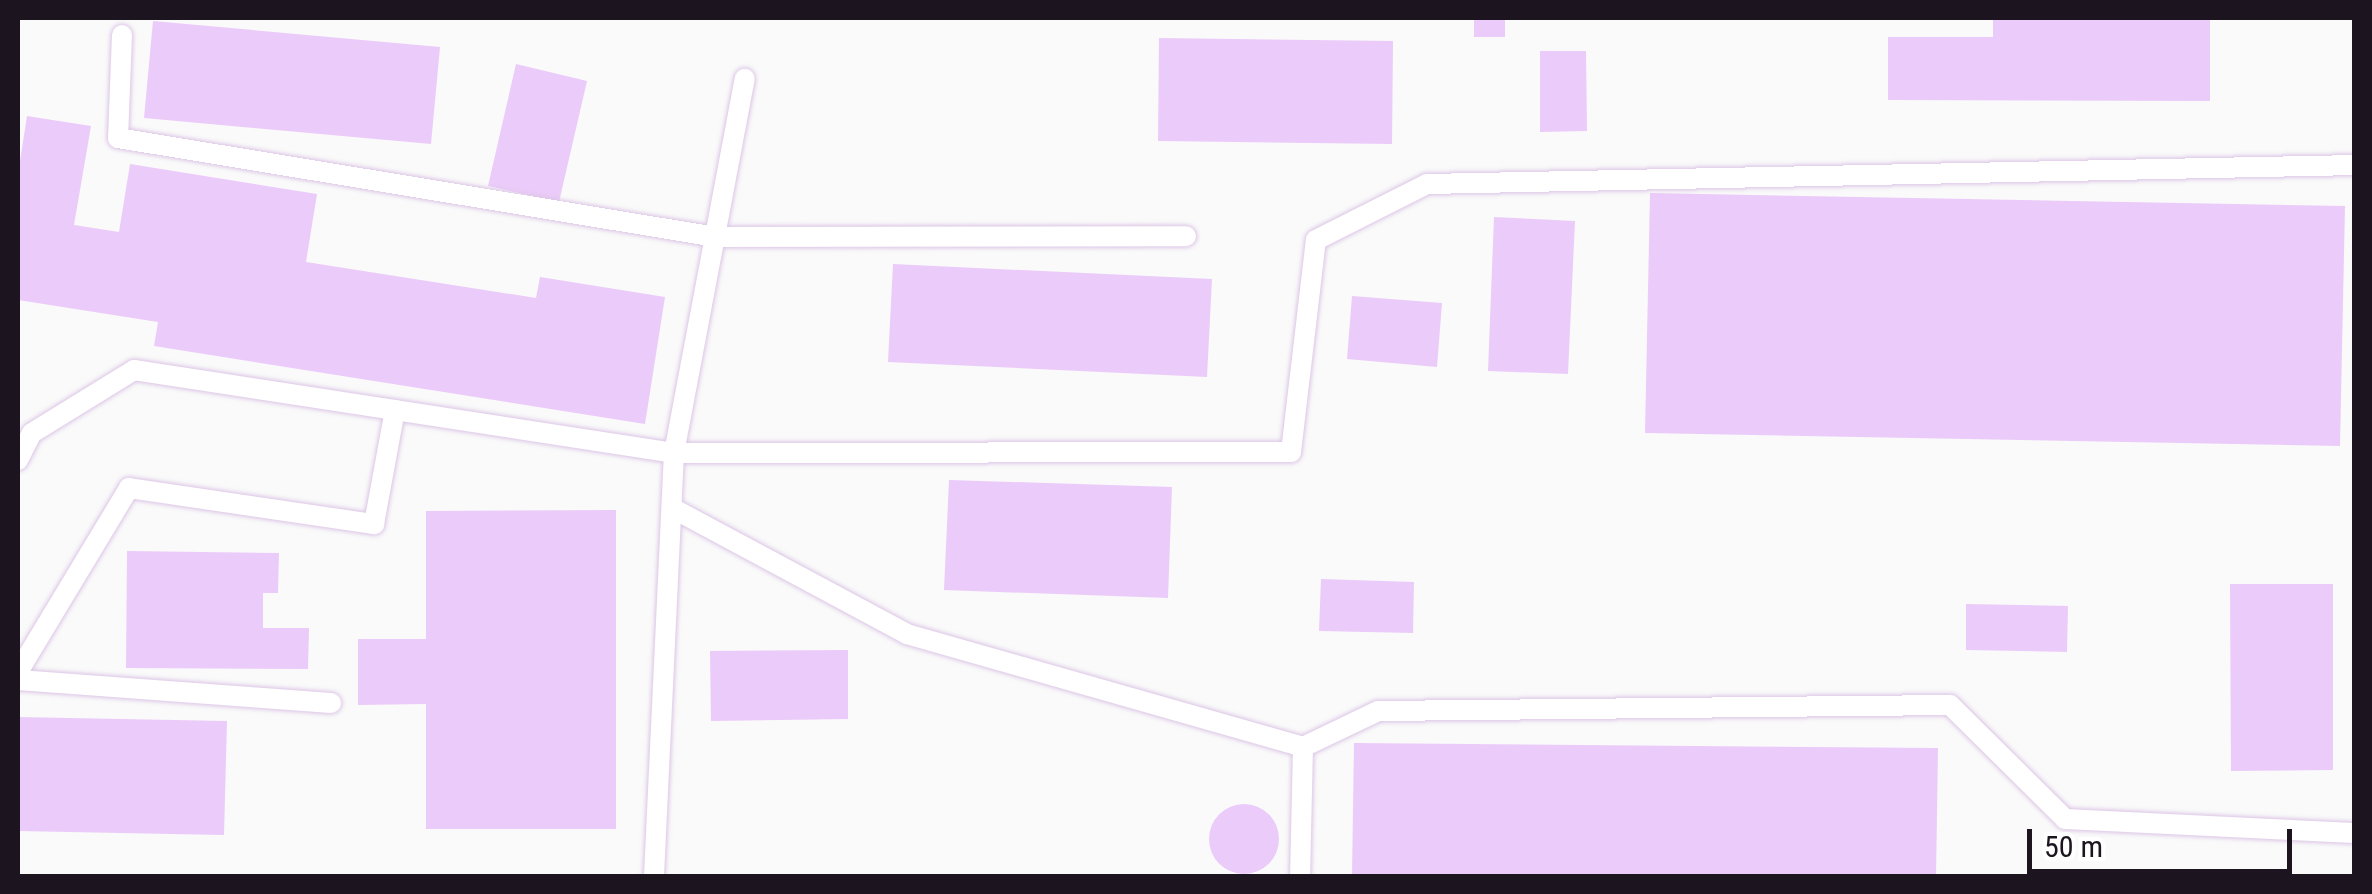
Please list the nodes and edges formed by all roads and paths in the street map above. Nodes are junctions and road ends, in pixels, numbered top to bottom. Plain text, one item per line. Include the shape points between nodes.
1 (122, 35) dead end
2 (744, 79) dead end
3 (2354, 165) edge
4 (1186, 236) dead end
5 (716, 237) junction
6 (395, 410) junction
7 (674, 453) junction
8 (18, 460) edge
9 (672, 508) junction
10 (18, 672) edge
11 (18, 680) edge
12 (330, 703) dead end
13 (1303, 747) junction
14 (2354, 833) edge
15 (654, 876) edge
16 (1300, 876) edge

1 - 5 lane via 118,138
2 - 5 lane
3 - 7 lane via 1427,184 1316,240 1291,452
4 - 5 lane
5 - 7 lane
6 - 7 lane
6 - 8 lane via 134,370 32,433
6 - 10 lane via 374,524 128,488
7 - 9 lane
9 - 13 lane via 908,634
9 - 15 lane
11 - 12 lane
13 - 14 lane via 1378,711 1950,705 2065,819
13 - 16 lane

